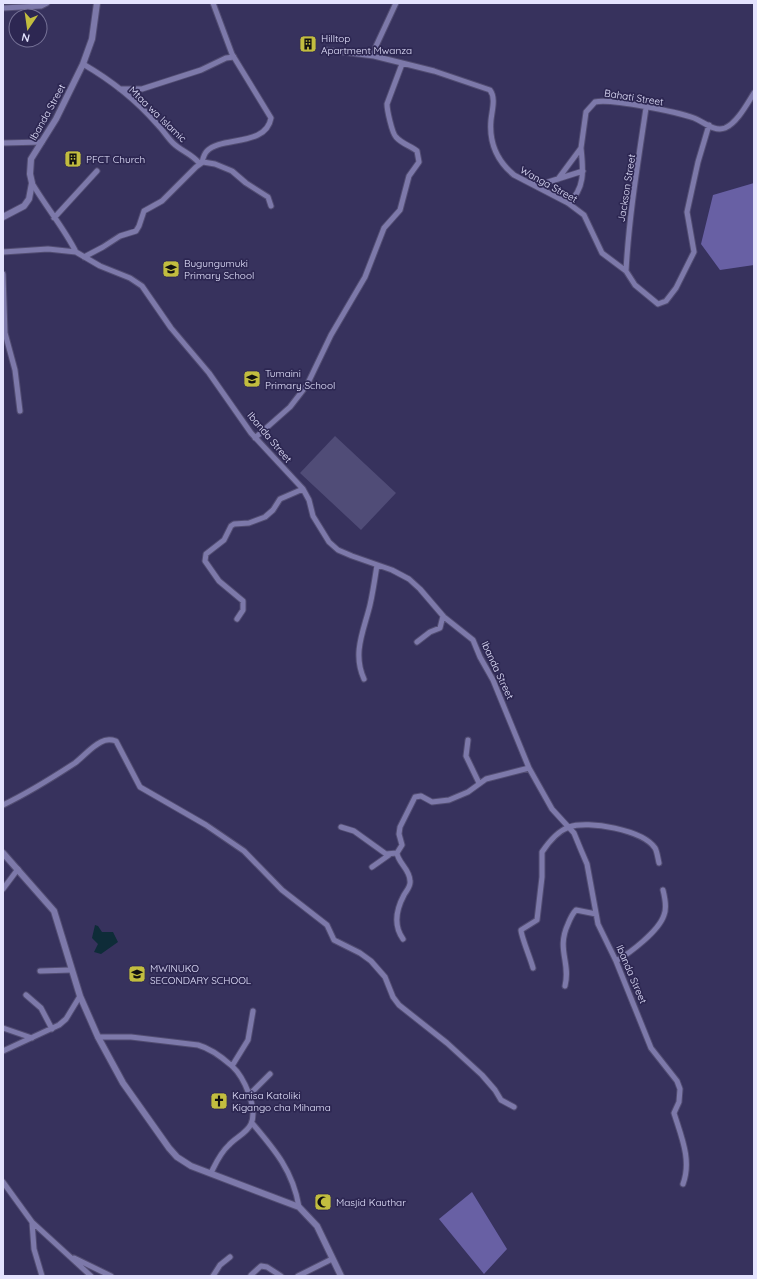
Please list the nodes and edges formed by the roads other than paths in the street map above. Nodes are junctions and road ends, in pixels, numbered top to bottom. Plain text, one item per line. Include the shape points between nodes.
1 (47, 3) edge
2 (97, 3) edge
3 (213, 3) edge
4 (396, 3) edge
5 (3, 8) edge
6 (326, 50) dead end
7 (374, 56) junction
8 (234, 57) junction
9 (83, 64) junction
10 (402, 64) junction
11 (120, 89) junction
12 (754, 93) edge
13 (646, 108) junction
14 (709, 125) junction
15 (42, 142) junction
16 (3, 143) edge
17 (581, 148) junction
18 (200, 163) junction
19 (97, 171) dead end
20 (584, 171) junction
21 (558, 179) junction
22 (527, 181) junction
23 (32, 183) junction
24 (568, 203) junction
25 (271, 206) dead end
26 (3, 217) edge
27 (54, 218) junction
28 (3, 252) edge
29 (76, 252) junction
30 (84, 257) junction
31 (626, 271) junction
32 (3, 274) edge
33 (4, 329) edge
34 (20, 411) dead end
35 (255, 438) junction
36 (303, 489) junction
37 (377, 565) junction
38 (443, 616) junction
39 (237, 619) dead end
40 (417, 642) dead end
41 (364, 679) dead end
42 (468, 740) dead end
43 (529, 768) junction
44 (475, 776) junction
45 (490, 778) junction
46 (479, 783) junction
47 (3, 805) edge
48 (341, 827) dead end
49 (569, 827) junction
50 (3, 853) edge
51 (397, 853) junction
52 (389, 855) junction
53 (659, 863) dead end
54 (372, 868) dead end
55 (18, 869) junction
56 (3, 889) edge
57 (663, 890) dead end
58 (596, 914) junction
59 (403, 939) dead end
60 (616, 961) junction
61 (533, 968) dead end
62 (40, 970) dead end
63 (71, 970) junction
64 (566, 986) dead end
65 (26, 995) dead end
66 (80, 996) junction
67 (253, 1011) dead end
68 (3, 1028) edge
69 (52, 1029) junction
70 (98, 1037) junction
71 (32, 1038) junction
72 (3, 1051) edge
73 (232, 1066) junction
74 (270, 1074) dead end
75 (250, 1094) junction
76 (514, 1107) dead end
77 (252, 1123) junction
78 (212, 1173) junction
79 (3, 1182) edge
80 (683, 1184) dead end
81 (299, 1207) junction
82 (32, 1222) junction
83 (68, 1255) junction
84 (230, 1257) dead end
85 (332, 1259) junction
86 (251, 1275) dead end
87 (42, 1276) edge
88 (91, 1276) edge
89 (111, 1276) edge
90 (213, 1276) edge
91 (281, 1276) edge
92 (298, 1276) edge
93 (341, 1276) edge

1 - 5 street via 41,6
2 - 9 street, Ibanda Street via 92,39
3 - 8 street
4 - 7 street
6 - 7 street, Wanga Street
7 - 10 street, Wanga Street
8 - 11 street via 142,89
8 - 18 street via 241,72 268,111 269,125 265,130 252,136 210,148
9 - 11 street, Mtaa wa Islamic
9 - 15 street, Ibanda Street
10 - 22 street, Wanga Street via 434,71 490,90 493,98 490,131 494,147 506,169
10 - 35 street via 387,109 394,133 417,152 418,162 410,176 400,210 384,228 365,277 331,335 306,385 290,407
11 - 18 street, Mtaa wa Islamic via 159,125 174,144
12 - 14 street, Bahati Street via 730,125 716,129
13 - 14 street, Bahati Street via 695,118
13 - 17 street, Bahati Street via 614,101 595,102 586,112
13 - 31 street, Jackson Street via 639,163 635,174
14 - 31 street, Wanga Street via 687,212 694,252 676,288 666,301 658,304 635,285
15 - 16 street
15 - 23 street, Ibanda Street via 31,159
17 - 20 street
17 - 21 street, Bahati Street
18 - 25 street via 215,164 232,171 268,197
18 - 30 street via 162,201 144,211 136,231 120,236
19 - 27 street
20 - 21 street
20 - 24 street via 578,192
21 - 22 street via 545,183
22 - 24 street, Wanga Street
23 - 26 street, Ibanda Street via 29,199 24,206
23 - 27 street
24 - 31 street, Wanga Street via 587,218 602,253
27 - 29 street
28 - 29 street via 48,249
29 - 30 street, Ibanda Street
30 - 35 street, Ibanda Street via 142,286
32 - 33 street
33 - 34 street via 15,370
35 - 36 street, Ibanda Street
36 - 37 street, Ibanda Street via 313,516 329,542 338,550
36 - 39 street via 280,499 265,517 231,526 224,540 206,554 205,561 219,581 243,601
37 - 38 street, Ibanda Street via 409,579
37 - 41 street via 371,603 359,646 359,665
38 - 40 street via 440,628 432,630
38 - 43 street, Ibanda Street via 473,640 493,680
42 - 44 street via 466,756
43 - 45 street
43 - 49 street, Ibanda Street via 552,809
44 - 45 street
44 - 46 street
45 - 46 street
46 - 51 street via 468,792 449,800 432,802 416,796 401,824 399,834 402,845
47 - 76 street via 45,782 106,739 116,741 140,787 206,825 244,851 282,890 327,925 334,940 371,961 385,977 393,998 399,1005 482,1075 501,1100
48 - 52 street via 354,831
49 - 53 street via 601,825 636,834 656,848
49 - 58 street, Ibanda Street via 587,864
49 - 61 street via 561,831 542,852 537,920 521,930
50 - 55 street
51 - 52 street
51 - 59 street via 410,881 396,921 398,932
52 - 54 street
55 - 56 street
55 - 63 street via 54,911
57 - 60 street via 665,910 660,923 638,945
58 - 60 street, Ibanda Street via 598,924
58 - 64 street via 576,910 566,928 562,944
60 - 80 street, Ibanda Street via 651,1048 677,1081 680,1089 679,1102 674,1113 687,1157
62 - 63 street
63 - 66 street
65 - 69 street via 41,1008
66 - 69 street via 63,1023
66 - 70 street
67 - 73 street via 248,1040
68 - 71 street
69 - 71 street
70 - 73 street via 139,1038 198,1045
70 - 78 street via 123,1083 168,1148 184,1162
71 - 72 street
73 - 75 street
74 - 75 street
75 - 77 street via 253,1108
77 - 78 street via 221,1153
77 - 81 street via 270,1144 290,1176 295,1186
78 - 81 street
79 - 82 street
81 - 85 street via 316,1226
82 - 83 street
82 - 87 street via 34,1249
83 - 88 street
83 - 89 street
84 - 90 street via 220,1265
85 - 92 street
85 - 93 street
86 - 91 street via 261,1266

